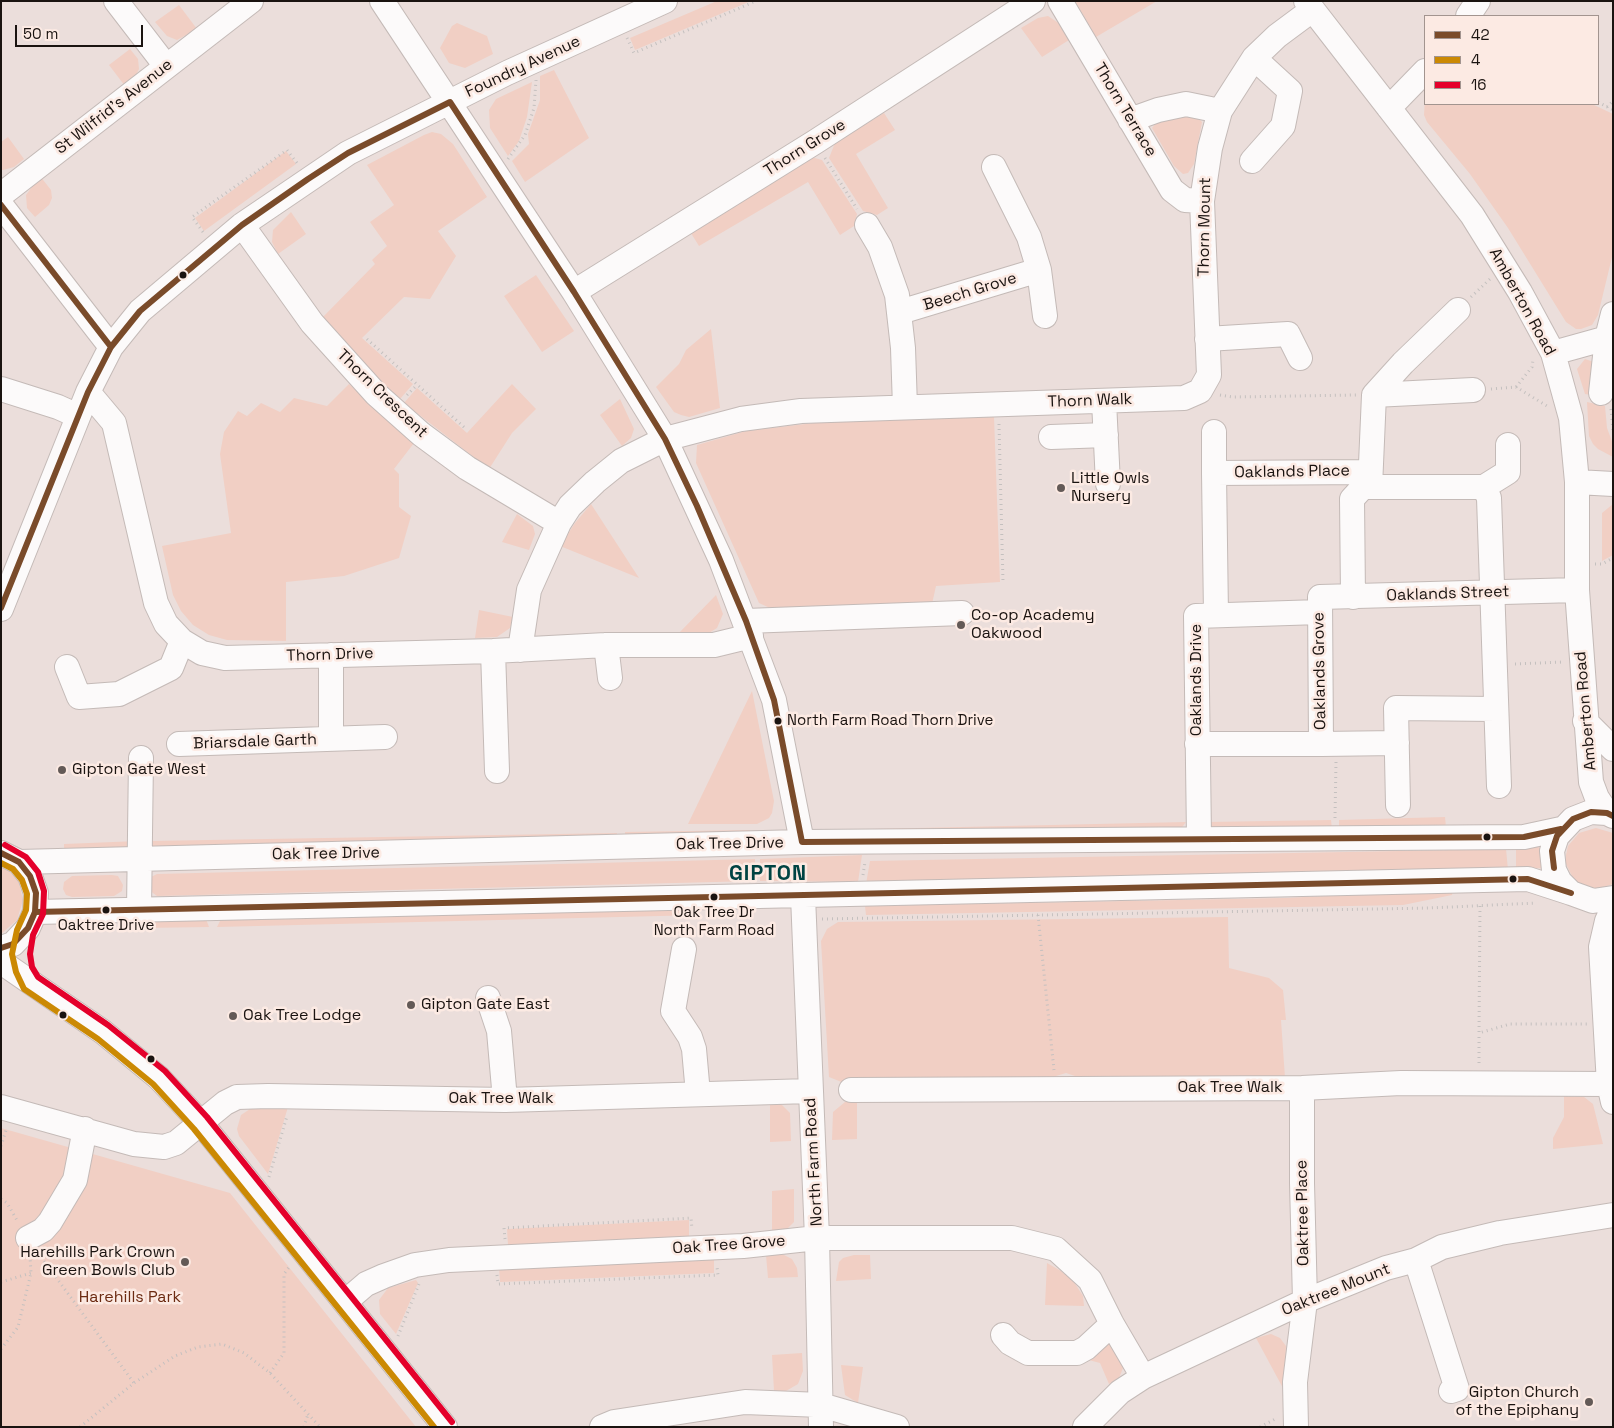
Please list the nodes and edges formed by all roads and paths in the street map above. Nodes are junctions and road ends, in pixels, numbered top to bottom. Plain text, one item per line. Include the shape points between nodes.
1 (116, 1) edge
2 (251, 1) edge
3 (382, 1) edge
4 (665, 1) edge
5 (756, 1) edge
6 (1034, 1) edge
7 (1060, 1) edge
8 (1478, 1) edge
9 (1309, 6) edge
10 (1469, 15) edge
11 (620, 22) junction
12 (1254, 58) junction
13 (530, 63) junction
14 (166, 66) junction
15 (1424, 72) edge
16 (1613, 100) edge
17 (450, 102) junction
18 (1599, 103) edge
19 (1607, 107) junction
20 (1389, 108) junction
21 (1613, 110) edge
22 (1220, 111) junction
23 (1130, 120) junction
24 (815, 142) junction
25 (1252, 161) dead end
26 (994, 167) dead end
27 (495, 171) junction
28 (308, 179) junction
29 (1, 195) edge
30 (1202, 201) junction
31 (1, 204) edge
32 (867, 225) joint
33 (242, 226) junction
34 (214, 249) junction
35 (1504, 266) junction
36 (1039, 270) junction
37 (574, 292) junction
38 (1458, 310) joint
39 (900, 312) junction
40 (1613, 314) edge
41 (1044, 316) dead end
42 (1607, 338) junction
43 (366, 339) dead end
44 (1207, 339) junction
45 (111, 347) junction
46 (1552, 353) junction
47 (1300, 358) dead end
48 (1516, 388) junction
49 (1, 389) edge
50 (1473, 390) joint
51 (1200, 391) junction
52 (88, 392) junction
53 (1601, 393) dead end
54 (1374, 395) junction
55 (1104, 401) junction
56 (999, 403) junction
57 (905, 407) junction
58 (78, 416) junction
59 (1571, 418) junction
60 (466, 429) dead end
61 (1214, 432) dead end
62 (1106, 435) junction
63 (1051, 437) dead end
64 (665, 439) junction
65 (1508, 445) dead end
66 (1214, 473) junction
67 (1370, 479) junction
68 (1577, 482) junction
69 (1108, 484) dead end
70 (1613, 484) edge
71 (1484, 487) junction
72 (558, 523) junction
73 (1003, 582) dead end
74 (1577, 590) junction
75 (1491, 592) junction
76 (1353, 597) junction
77 (1320, 605) junction
78 (1, 609) edge
79 (962, 613) dead end
80 (1216, 615) junction
81 (748, 629) junction
82 (182, 641) junction
83 (606, 645) junction
84 (520, 650) junction
85 (493, 651) junction
86 (331, 655) junction
87 (1581, 661) junction
88 (1494, 665) junction
89 (68, 667) dead end
90 (610, 678) dead end
91 (1496, 709) junction
92 (1585, 721) junction
93 (385, 737) dead end
94 (331, 739) junction
95 (1397, 743) junction
96 (179, 744) dead end
97 (1197, 744) junction
98 (1329, 744) junction
99 (1613, 749) edge
100 (141, 758) dead end
101 (497, 771) dead end
102 (1591, 782) junction
103 (1499, 786) dead end
104 (1398, 805) dead end
105 (1610, 815) edge
106 (1567, 824) junction
107 (1199, 837) junction
108 (1335, 837) junction
109 (802, 842) junction
110 (10, 857) edge
111 (141, 859) junction
112 (1574, 895) junction
113 (1613, 898) edge
114 (1543, 903) dead end
115 (1480, 906) junction
116 (804, 908) junction
117 (1613, 908) edge
118 (139, 910) junction
119 (1038, 915) junction
120 (30, 922) junction
121 (1601, 947) junction
122 (1, 948) edge
123 (684, 949) dead end
124 (1, 962) edge
125 (31, 983) junction
126 (488, 998) dead end
127 (1608, 1030) edge
128 (1479, 1033) junction
129 (1479, 1069) dead end
130 (1066, 1088) junction
131 (1302, 1088) junction
132 (850, 1090) dead end
133 (810, 1091) junction
134 (1611, 1093) edge
135 (698, 1094) junction
136 (290, 1096) junction
137 (505, 1100) junction
138 (1, 1107) edge
139 (201, 1123) junction
140 (85, 1129) junction
141 (254, 1189) junction
142 (1, 1199) edge
143 (1613, 1215) edge
144 (28, 1238) junction
145 (817, 1238) junction
146 (704, 1247) junction
147 (500, 1257) junction
148 (1416, 1260) junction
149 (292, 1264) dead end
150 (415, 1265) junction
151 (32, 1273) junction
152 (1, 1282) edge
153 (1305, 1301) junction
154 (345, 1302) junction
155 (1112, 1324) junction
156 (1003, 1335) dead end
157 (382, 1348) junction
158 (1, 1349) edge
159 (270, 1373) junction
160 (1143, 1377) junction
161 (134, 1383) junction
162 (1451, 1391) dead end
163 (308, 1414) junction
164 (821, 1416) edge
165 (80, 1427) edge
166 (304, 1427) edge
167 (320, 1427) edge
168 (444, 1427) edge
169 (602, 1427) edge
170 (897, 1427) edge
171 (1085, 1427) edge
172 (1296, 1427) edge

1 - 14 street
2 - 14 street, St Wilfrid's Avenue
3 - 17 street
4 - 11 street, Foundry Avenue
5 - 11 path via 634,53
6 - 24 street, Thorn Grove
7 - 23 street, Thorn Terrace
8 - 10 street
9 - 12 street, Thorn Mount
9 - 20 street, Amberton Road
11 - 13 street, Foundry Avenue
12 - 22 street, Thorn Mount
12 - 25 street via 1290,91 1283,126
13 - 17 street, Foundry Avenue
13 - 27 path via 536,80 534,108 525,135 510,158
14 - 29 street, St Wilfrid's Avenue
15 - 20 street
16 - 19 path
17 - 27 street
17 - 28 street, Foundry Avenue via 348,153
18 - 19 path
19 - 21 path
20 - 35 street, Amberton Road via 1472,215
22 - 23 street via 1186,104
22 - 30 street, Thorn Mount via 1210,148
23 - 30 street, Thorn Terrace via 1172,190 1185,200
24 - 32 path
24 - 37 street, Thorn Grove
26 - 36 street, Beech Grove via 1020,214
27 - 37 street
28 - 33 street, Foundry Avenue
28 - 34 path via 287,150 192,218
30 - 44 street, Thorn Mount
31 - 45 street
32 - 39 street via 892,277
33 - 34 street, Foundry Avenue
33 - 72 street, Thorn Crescent via 312,323 376,394 420,434 467,468
34 - 45 street, Foundry Avenue via 140,311
35 - 38 path
35 - 46 street, Amberton Road
36 - 39 street, Beech Grove
36 - 41 street, Beech Grove
37 - 64 street
38 - 54 street via 1403,362
39 - 57 street
40 - 42 street
42 - 46 street
42 - 53 street
43 - 60 path
44 - 47 street via 1288,334
44 - 51 street, Thorn Mount via 1209,375
45 - 52 street, Foundry Avenue
46 - 48 path via 1532,360 1532,367
46 - 59 street, Amberton Road
48 - 50 path
48 - 59 path via 1547,406 1551,419
49 - 58 street
50 - 54 street
51 - 54 path via 1233,397
51 - 55 street, Thorn Walk via 1184,398
52 - 58 street, Foundry Avenue
52 - 82 street, Thorn Drive via 114,423 156,603 166,624
54 - 67 street
55 - 56 street, Thorn Walk
55 - 62 street
56 - 57 street, Thorn Walk
56 - 73 path
57 - 64 street, Thorn Walk via 801,411 741,419
58 - 78 street, Foundry Avenue
59 - 68 street, Amberton Road
61 - 66 street, Oaklands Place
62 - 63 street
62 - 69 street
64 - 72 street, Thorn Walk via 621,461 570,506
64 - 81 street via 713,542
65 - 71 street via 1508,472
66 - 67 street, Oaklands Place
66 - 80 street, Oaklands Place
67 - 71 street, Oaklands Place
67 - 76 street via 1352,499
68 - 70 street
68 - 74 street, Amberton Road
71 - 75 street via 1489,498
72 - 84 street, Thorn Walk via 529,590
74 - 75 street, Oaklands Street
74 - 87 street, Amberton Road
75 - 76 street, Oaklands Street
75 - 88 street
76 - 77 street, Oaklands Street
77 - 80 street, Oaklands Drive
77 - 98 street, Oaklands Grove
79 - 81 street, Thorn Drive via 875,625
80 - 97 street, Oaklands Drive via 1196,616
81 - 83 street, Thorn Drive via 714,645
81 - 109 street via 774,700
82 - 86 street, Thorn Drive via 202,653 225,658
82 - 89 street via 171,668 119,694 79,697
83 - 84 street, Thorn Drive
83 - 90 street
84 - 85 street, Thorn Drive
85 - 86 street, Thorn Drive
85 - 101 street
86 - 94 street, Briarsdale Garth
87 - 88 path
87 - 92 street, Amberton Road
88 - 91 street
91 - 95 street via 1396,708
91 - 103 street
92 - 99 street
92 - 102 street, Amberton Road
93 - 94 street, Briarsdale Garth
94 - 96 street, Briarsdale Garth
95 - 98 street, Oaklands Grove
95 - 104 street
97 - 98 street, Oaklands Grove
97 - 107 street, Oaklands Drive
98 - 108 path
100 - 111 street
102 - 105 street, Amberton Road
102 - 106 street, Amberton Road via 1585,799
105 - 106 street, Oak Tree Drive via 1591,812
106 - 108 street, Oak Tree Drive via 1524,836
106 - 112 street via 1552,851 1554,870 1560,882
107 - 108 street, Oak Tree Drive
107 - 109 street, Oak Tree Drive
109 - 111 street, Oak Tree Drive
110 - 111 street, Oak Tree Drive
110 - 120 street via 30,876 36,893
111 - 118 street
112 - 113 street via 1593,901
112 - 116 street via 1528,879
112 - 121 street via 1591,920
114 - 115 path
115 - 119 path
115 - 128 path
116 - 118 street
116 - 119 path
116 - 133 street, North Farm Road
117 - 121 street
118 - 120 street
119 - 130 path via 1055,1077
120 - 122 street via 13,944
120 - 125 street via 21,954
121 - 127 street
123 - 135 street via 673,1011 694,1049
124 - 125 street
125 - 139 street via 103,1032 159,1078
126 - 137 street via 500,1032
127 - 128 path via 1510,1024
127 - 134 street
128 - 129 path
130 - 131 street, Oak Tree Walk
130 - 132 street, Oak Tree Walk
131 - 134 street, Oak Tree Walk via 1401,1083
131 - 153 street, Oaktree Place
133 - 135 street, Oak Tree Walk
133 - 145 street, North Farm Road
135 - 137 street, Oak Tree Walk
136 - 137 street, Oak Tree Walk
136 - 139 street, Oak Tree Walk via 237,1097
136 - 141 path via 290,1108 270,1176
138 - 140 street, Oak Tree Walk
139 - 140 street, Oak Tree Walk via 176,1143 164,1147 134,1144
139 - 141 street
140 - 144 street via 75,1180 50,1222
141 - 154 street
142 - 144 path via 7,1203
143 - 148 street, Oaktree Mount via 1500,1233 1442,1247
144 - 151 path
144 - 161 path
145 - 146 street, Oak Tree Grove
145 - 155 street, Oak Tree Grove via 1012,1238 1056,1249 1090,1280
145 - 164 street, North Farm Road
146 - 147 street, Oak Tree Grove
146 - 147 path via 690,1218 504,1228
146 - 147 path via 718,1275 498,1284
147 - 150 street, Oak Tree Grove
148 - 153 street, Oaktree Mount via 1386,1268
148 - 162 street via 1457,1389
149 - 159 path via 284,1274 284,1353
150 - 154 street, Oak Tree Grove via 366,1284
150 - 157 path via 421,1280 398,1337
151 - 152 path
151 - 158 path via 18,1327
153 - 160 street, Oaktree Mount
153 - 172 street, Oaktree Place via 1295,1382
154 - 157 street
155 - 156 street via 1077,1353 1028,1353
155 - 160 street, Oak Tree Grove
157 - 168 street
159 - 161 path via 244,1353 222,1344 198,1347 175,1356
159 - 163 path
160 - 171 street, Oaktree Mount via 1120,1392
161 - 165 path
163 - 166 path
163 - 167 path
164 - 169 street via 745,1402 614,1422
164 - 170 street

